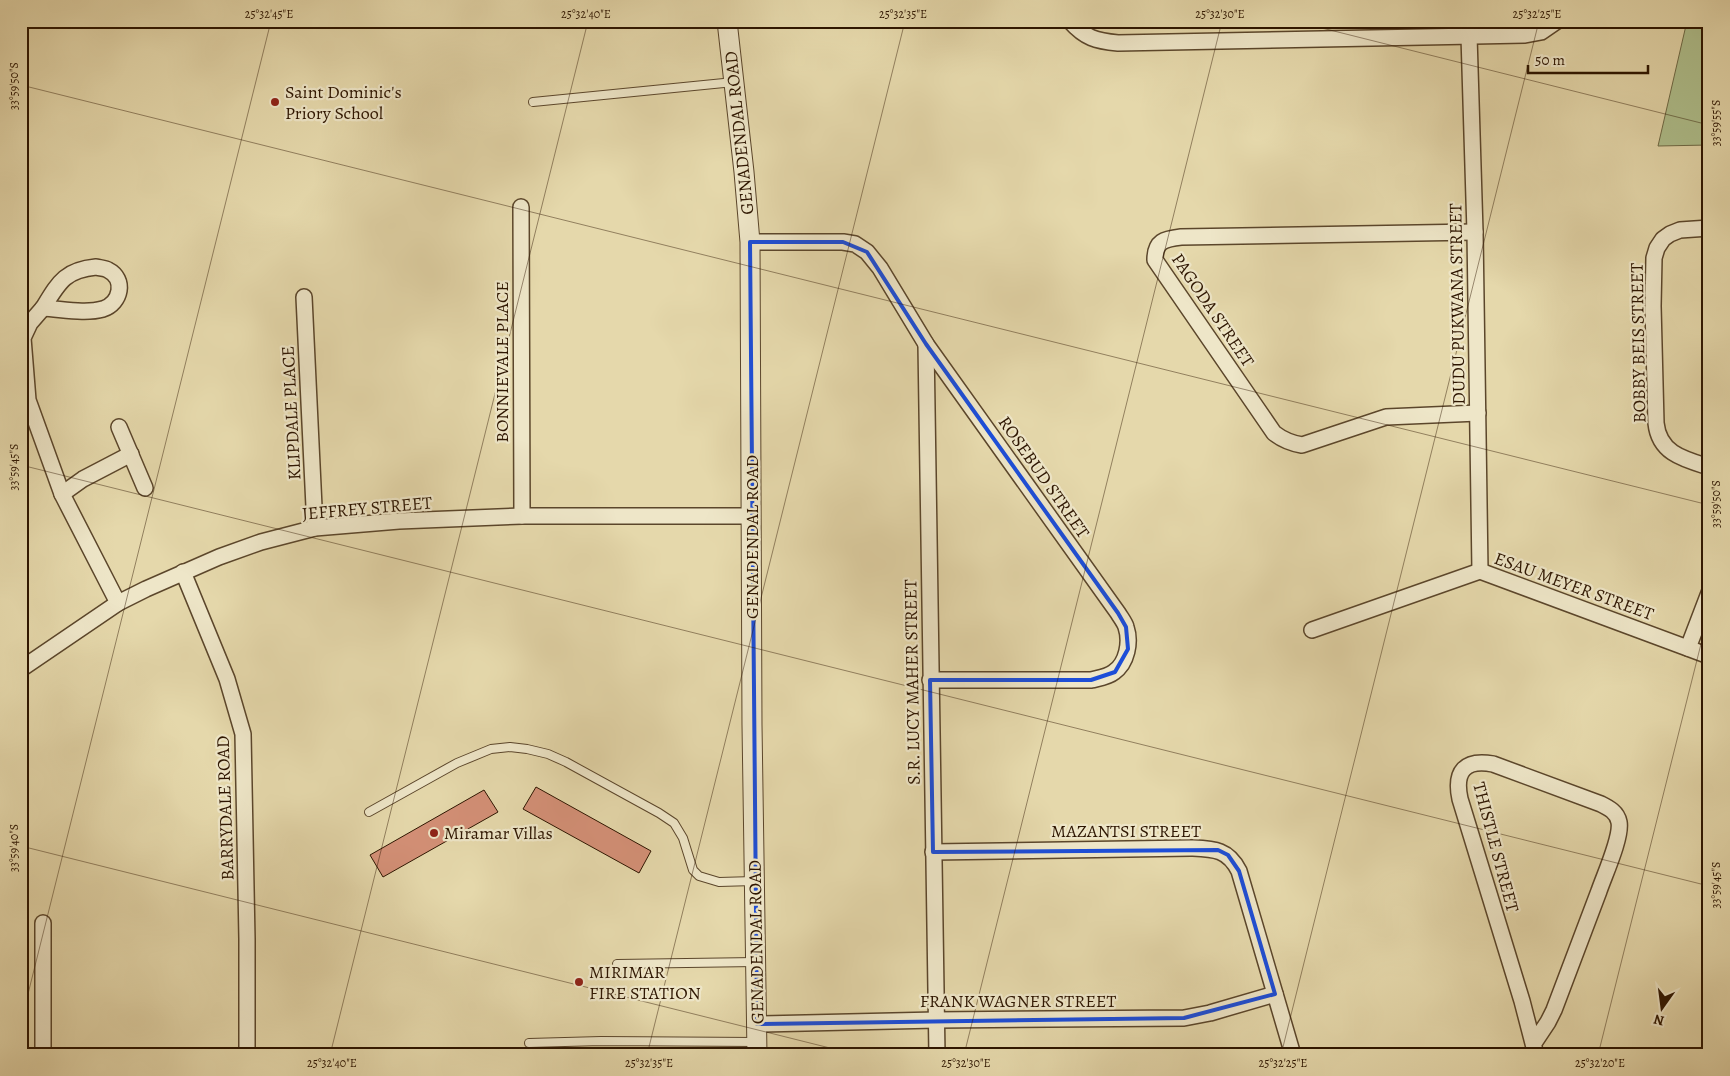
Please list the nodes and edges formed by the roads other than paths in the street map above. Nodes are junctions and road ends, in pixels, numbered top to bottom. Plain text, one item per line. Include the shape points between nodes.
1 (727, 21) edge
2 (1070, 21) edge
3 (1557, 21) edge
4 (1469, 36) junction
5 (734, 82) junction
6 (533, 102) dead end
7 (521, 206) dead end
8 (1709, 228) edge
9 (1475, 232) junction
10 (750, 242) junction
11 (304, 297) dead end
12 (44, 308) junction
13 (926, 344) junction
14 (1478, 412) junction
15 (119, 427) dead end
16 (131, 454) junction
17 (1709, 466) edge
18 (145, 488) dead end
19 (62, 494) junction
20 (522, 516) junction
21 (751, 516) junction
22 (315, 528) junction
23 (1480, 571) junction
24 (183, 572) junction
25 (1709, 593) edge
26 (118, 603) junction
27 (1312, 630) dead end
28 (1688, 648) junction
29 (1709, 656) edge
30 (21, 670) edge
31 (930, 680) junction
32 (369, 812) dead end
33 (933, 852) junction
34 (754, 882) junction
35 (43, 923) dead end
36 (756, 962) junction
37 (617, 964) dead end
38 (1275, 994) junction
39 (936, 1020) junction
40 (757, 1040) edge
41 (529, 1042) dead end
42 (1535, 1049) edge
43 (44, 1055) edge
44 (247, 1055) edge
45 (936, 1055) edge
46 (1293, 1055) edge

1 - 5 street, GENADENDAL ROAD
2 - 4 street via 1080,32 1097,41 1118,43
3 - 4 street via 1540,32 1525,36
4 - 9 street, DUDU PUKWANA STREET
5 - 6 lane
5 - 10 street, GENADENDAL ROAD
7 - 20 street, BONNIEVALE PLACE
8 - 17 street, BOBBY BEIS STREET via 1680,230 1670,234 1657,248 1653,306 1659,438 1671,452
9 - 14 street, DUDU PUKWANA STREET
9 - 14 street, PAGODA STREET via 1167,239 1159,244 1155,260 1274,433 1282,440 1302,445 1386,417
10 - 13 street, ROSEBUD STREET via 855,244 867,252 880,268
10 - 21 street, GENADENDAL ROAD
11 - 22 street, KLIPDALE PLACE
12 - 12 street via 60,282 72,272 96,267 107,269 116,276 118,296 104,309
12 - 19 street via 30,323 24,338 26,394
13 - 31 street, S.R. LUCY MAHER STREET
13 - 31 street, ROSEBUD STREET via 1118,613 1128,639 1124,662 1115,672 1092,680
14 - 23 street, DUDU PUKWANA STREET
15 - 16 street
16 - 18 street
16 - 19 street via 82,479
19 - 26 street
20 - 21 street, JEFFREY STREET
20 - 22 street, JEFFREY STREET
21 - 34 street, GENADENDAL ROAD
22 - 24 street, JEFFREY STREET via 262,542
23 - 27 street, ESAU MEYER STREET
23 - 28 street, ESAU MEYER STREET
24 - 26 street, JEFFREY STREET
24 - 44 street, BARRYDALE ROAD via 227,679 243,734
25 - 28 street
26 - 30 street, JEFFREY STREET
28 - 29 street, ESAU MEYER STREET
31 - 33 street, S.R. LUCY MAHER STREET
32 - 34 lane via 457,763 491,749 527,749 566,762 674,823 683,838 693,870 699,876 719,882
33 - 38 street, MAZANTSI STREET via 1218,850 1228,855 1239,871
33 - 39 street, S.R. LUCY MAHER STREET
34 - 36 street, GENADENDAL ROAD
35 - 43 street
36 - 37 lane
36 - 40 street, GENADENDAL ROAD
38 - 39 street, FRANK WAGNER STREET via 1184,1018
38 - 46 street, MAZANTSI STREET
39 - 40 street, FRANK WAGNER STREET
39 - 45 street
40 - 41 lane
42 - 42 street, THISTLE STREET via 1457,786 1459,777 1470,764 1493,764 1601,804 1616,814 1619,821 1619,834 1610,860 1554,1010

